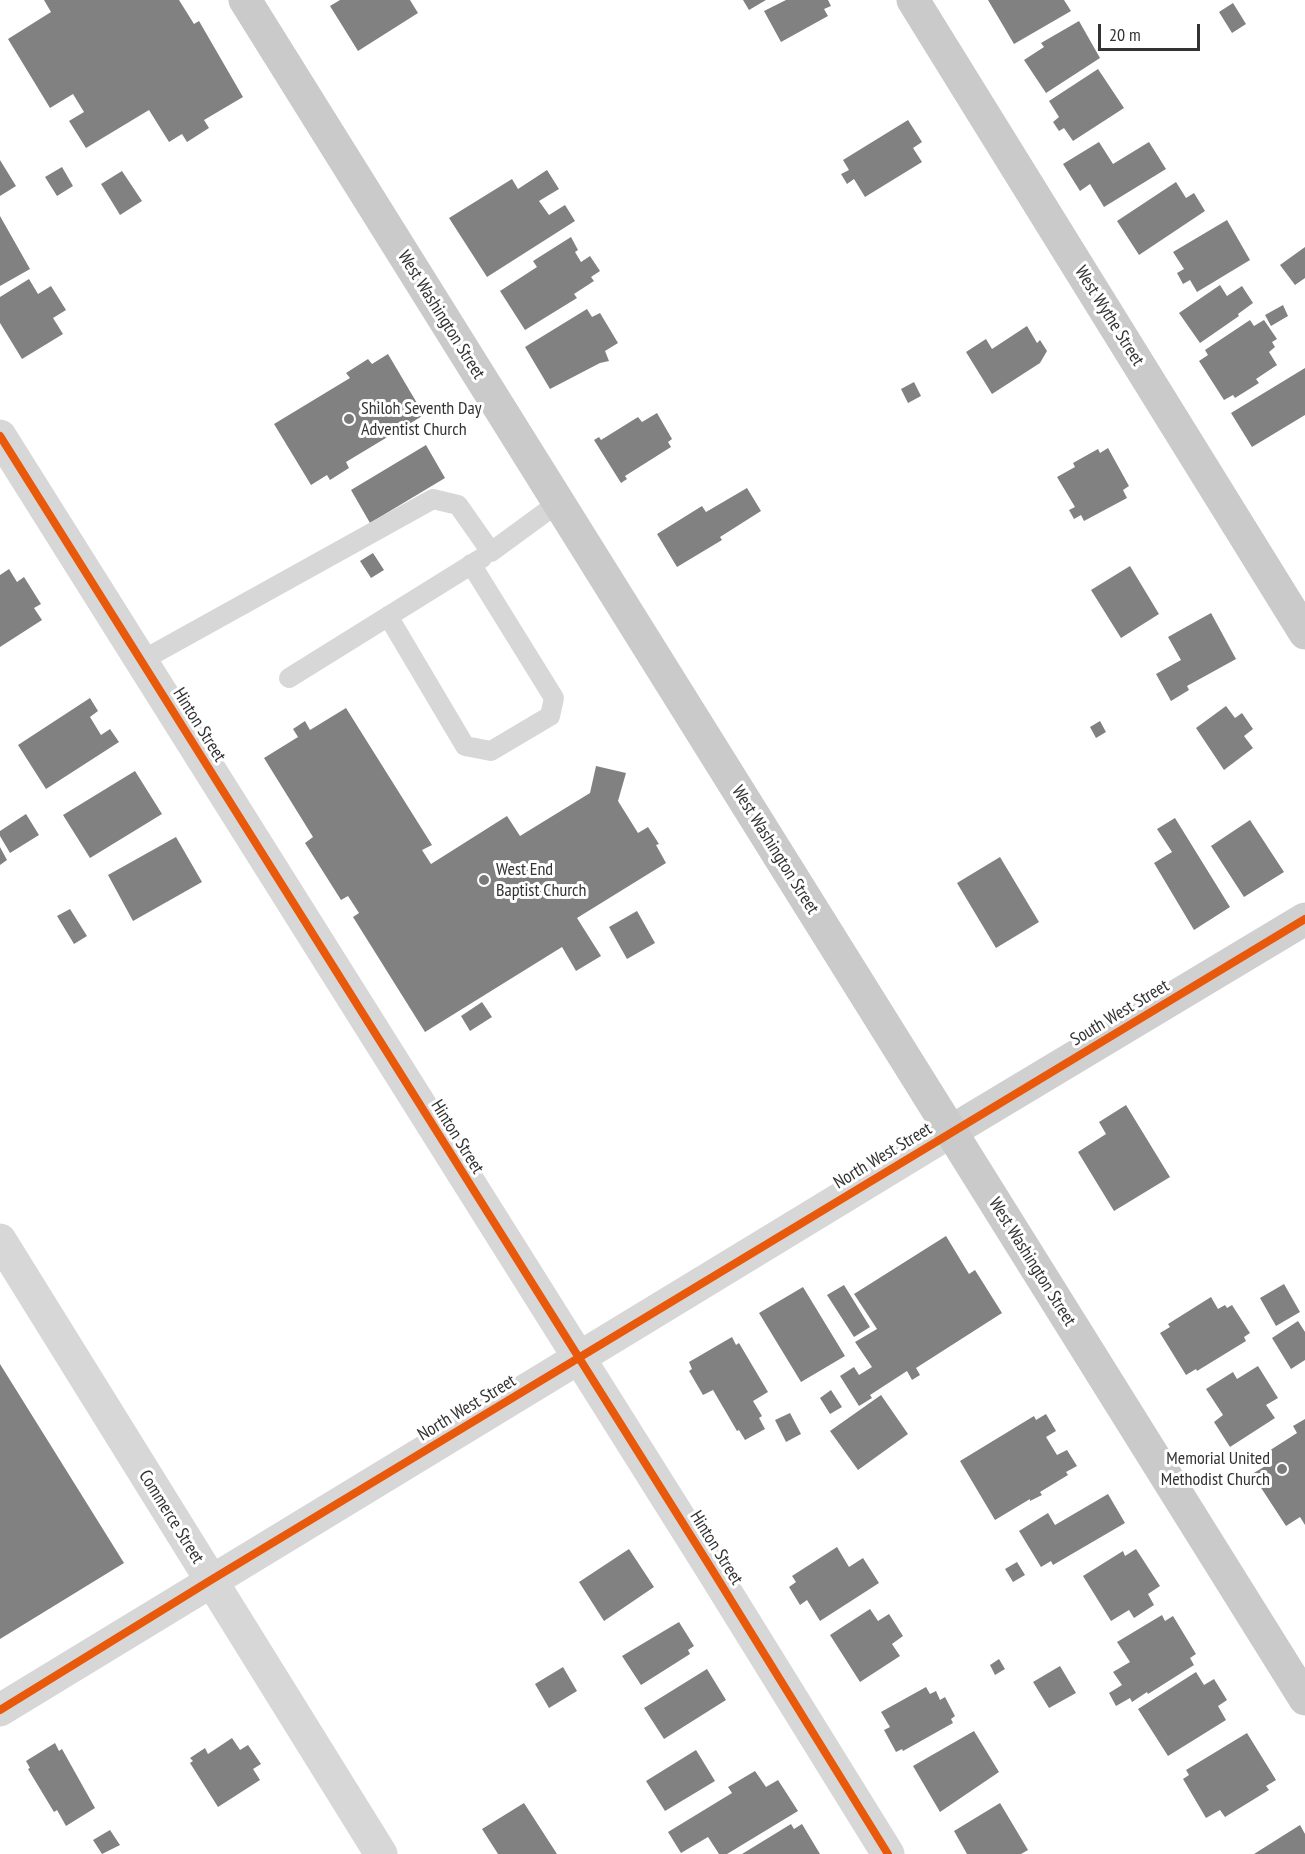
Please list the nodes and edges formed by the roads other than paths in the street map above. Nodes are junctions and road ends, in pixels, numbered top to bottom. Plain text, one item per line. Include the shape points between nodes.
1 (245, 0) edge
2 (913, 0) edge
3 (0, 436) edge
4 (558, 503) junction
5 (491, 552) junction
6 (471, 564) junction
7 (388, 616) junction
8 (1305, 633) edge
9 (141, 662) junction
10 (289, 678) dead end
11 (1305, 919) edge
12 (950, 1132) junction
13 (0, 1240) edge
14 (578, 1359) junction
15 (211, 1580) junction
16 (1305, 1699) edge
17 (0, 1710) edge
18 (381, 1854) edge
19 (888, 1854) edge

1 - 4 main road, West Washington Street
2 - 8 main road, West Wythe Street
3 - 9 street, Hinton Street
4 - 5 lane
4 - 12 main road, West Washington Street
5 - 6 lane
5 - 9 lane via 458,505 433,499
6 - 7 lane
6 - 7 lane via 554,698 550,716 491,752 465,746
7 - 10 lane
9 - 14 street, Hinton Street
11 - 12 street, South West Street
12 - 14 street, North West Street
12 - 16 main road, West Washington Street
13 - 15 street, Commerce Street
14 - 15 street, North West Street
14 - 19 street, Hinton Street
15 - 17 street, North West Street
15 - 18 street, Commerce Street

